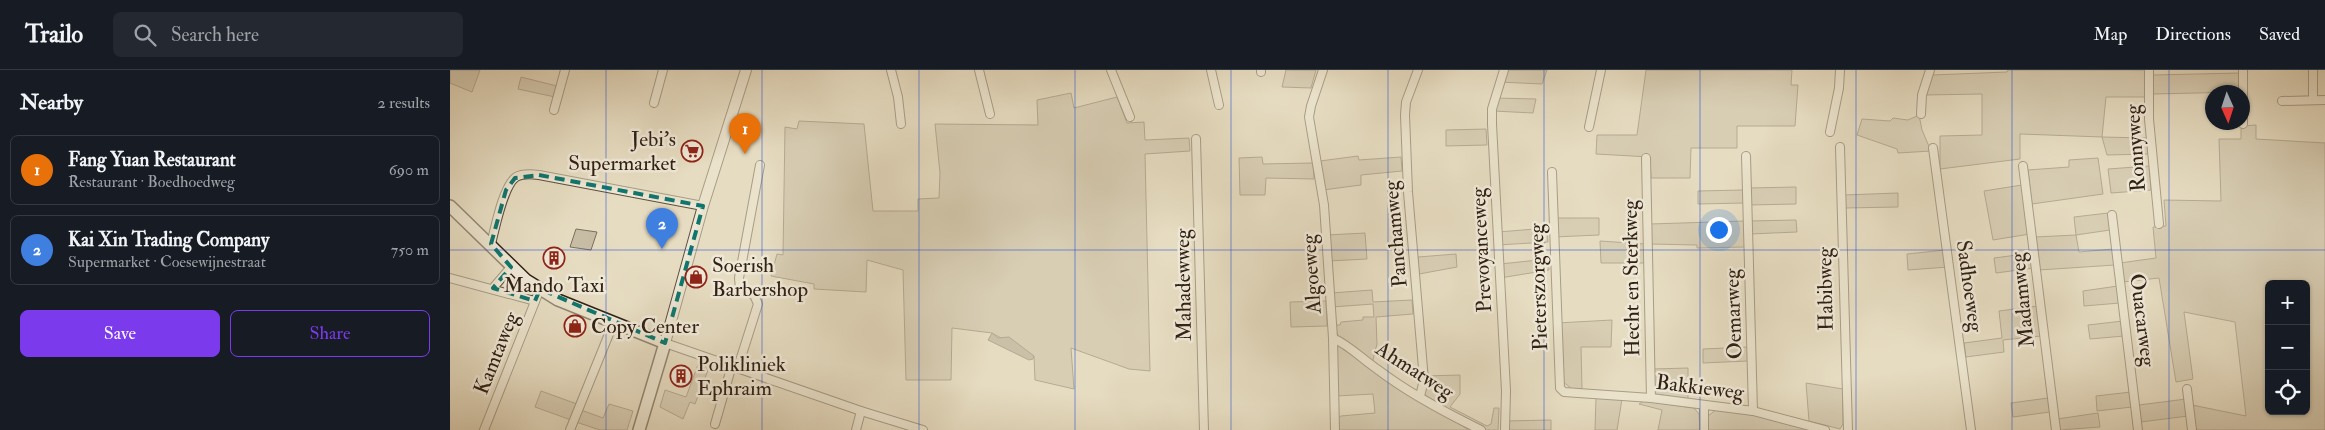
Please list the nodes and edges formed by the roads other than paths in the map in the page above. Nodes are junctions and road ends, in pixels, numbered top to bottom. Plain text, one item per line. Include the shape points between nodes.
1 (565, 70) edge
2 (664, 70) edge
3 (746, 70) edge
4 (891, 70) edge
5 (979, 70) edge
6 (1111, 70) edge
7 (1211, 70) edge
8 (1323, 70) edge
9 (1418, 70) edge
10 (1504, 70) edge
11 (1601, 70) edge
12 (1840, 70) edge
13 (1930, 70) edge
14 (2149, 70) edge
15 (2243, 70) edge
16 (2313, 70) edge
17 (2243, 85) edge
18 (2313, 100) junction
19 (2325, 100) edge
20 (2282, 101) dead end
21 (654, 104) dead end
22 (1219, 104) dead end
23 (554, 110) dead end
24 (990, 114) dead end
25 (1921, 114) dead end
26 (1130, 117) dead end
27 (901, 124) dead end
28 (1589, 127) dead end
29 (1830, 132) dead end
30 (1196, 139) dead end
31 (1840, 147) dead end
32 (1933, 148) dead end
33 (1746, 156) dead end
34 (1646, 158) dead end
35 (760, 166) dead end
36 (2023, 166) dead end
37 (1552, 172) dead end
38 (450, 206) edge
39 (703, 206) junction
40 (2112, 215) dead end
41 (2158, 224) dead end
42 (491, 244) junction
43 (511, 267) junction
44 (450, 278) edge
45 (493, 288) junction
46 (540, 289) junction
47 (535, 301) junction
48 (613, 324) junction
49 (1333, 338) junction
50 (665, 343) junction
51 (735, 366) junction
52 (2187, 389) dead end
53 (1570, 393) joint
54 (1420, 396) junction
55 (1651, 398) junction
56 (1704, 405) junction
57 (861, 411) junction
58 (1753, 411) junction
59 (715, 424) dead end
60 (908, 428) edge
61 (484, 430) edge
62 (570, 430) edge
63 (638, 430) edge
64 (856, 430) edge
65 (923, 430) edge
66 (1204, 430) edge
67 (1335, 430) edge
68 (1481, 430) edge
69 (1505, 430) edge
70 (1704, 430) edge
71 (1825, 430) edge
72 (1848, 430) edge
73 (1971, 430) edge
74 (2056, 430) edge
75 (2138, 430) edge
76 (2192, 430) edge

1 - 23 street
2 - 21 street
3 - 39 street
4 - 27 street
5 - 24 street
6 - 26 street
7 - 22 street
8 - 49 street, Algoeweg via 1309,117 1324,205
9 - 54 street, Panchamweg via 1406,102 1405,115 1408,192 1424,380
10 - 69 street, Prevoyanceweg via 1492,109 1492,124 1506,391
11 - 28 street
12 - 29 street
13 - 25 street via 1922,94
14 - 41 street, Ronnyweg via 2149,119
15 - 17 street
16 - 18 street
18 - 19 street
18 - 20 street
30 - 66 street, Mahadewweg
31 - 72 street, Habibweg
32 - 73 street, Sadhoeweg
33 - 58 street, Oemarweg
34 - 55 street, Hecht en Sterkweg
35 - 51 street via 739,278 740,289 754,295 758,304
36 - 74 street, Madamweg
37 - 53 street, Pieterszorgweg via 1560,388
38 - 42 main road
39 - 42 street via 540,175 523,175 515,178 506,190
39 - 50 street
40 - 75 street, Ouacarweg
42 - 43 main road
43 - 45 street
43 - 46 main road
44 - 45 street
45 - 47 street
46 - 47 street, Kamtaweg
46 - 48 main road
47 - 61 street, Kamtaweg
48 - 50 main road
48 - 62 street
49 - 54 street, Ahmatweg via 1348,344 1377,370
49 - 67 street, Algoeweg
50 - 51 street
50 - 63 main road
51 - 57 street
51 - 59 street
52 - 76 street
53 - 55 street, Bakkieweg
54 - 68 street, Ahmatweg
55 - 56 street, Bakkieweg
56 - 58 street, Bakkieweg
56 - 70 street
57 - 60 street
57 - 64 street
58 - 71 street, Bakkieweg
60 - 65 street

